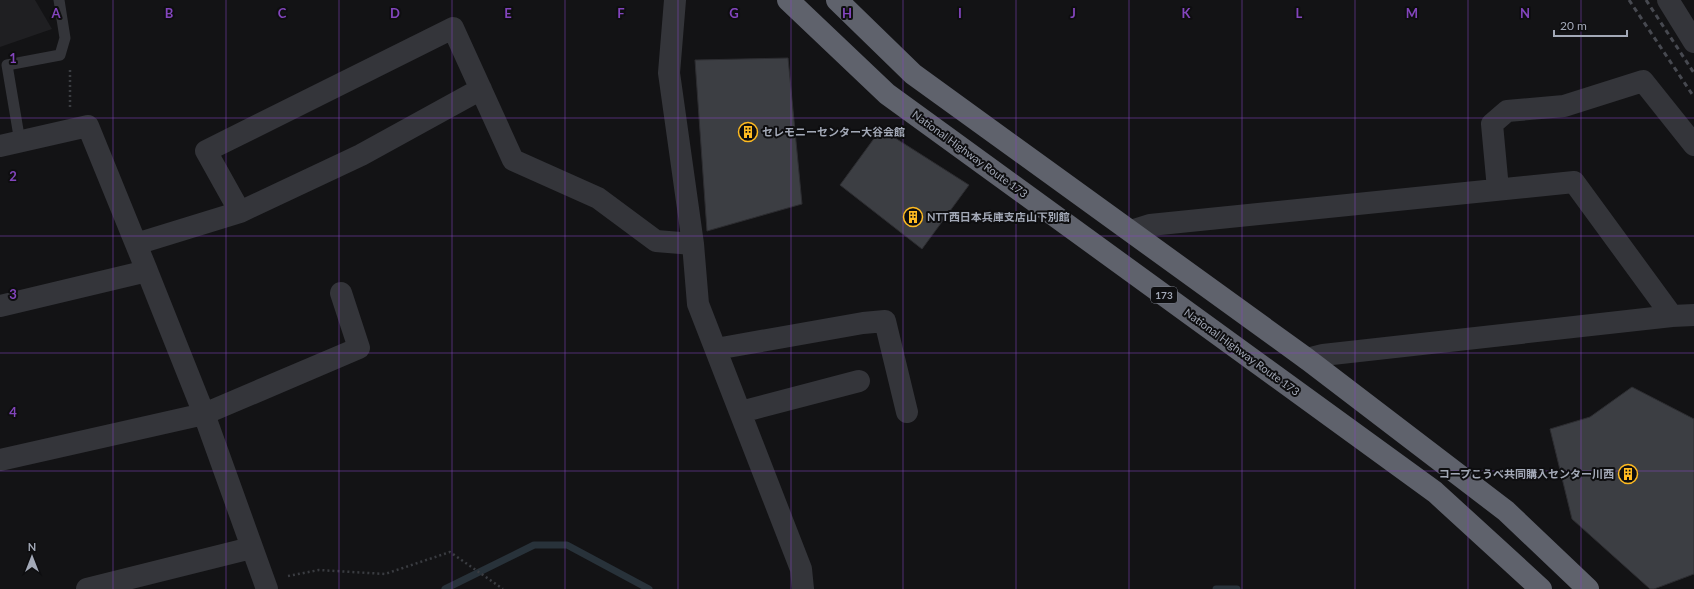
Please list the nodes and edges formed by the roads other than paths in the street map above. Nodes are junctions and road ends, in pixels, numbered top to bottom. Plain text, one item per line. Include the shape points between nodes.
1 (59, 0) edge
2 (675, 0) edge
3 (788, 0) edge
4 (837, 0) edge
5 (1668, 0) edge
6 (1694, 42) edge
7 (481, 89) junction
8 (10, 144) edge
9 (1694, 145) edge
10 (1498, 189) junction
11 (240, 212) junction
12 (1131, 231) junction
13 (136, 244) junction
14 (693, 244) junction
15 (147, 271) junction
16 (341, 293) dead end
17 (0, 306) edge
18 (1694, 315) edge
19 (1672, 316) junction
20 (716, 349) junction
21 (1307, 359) junction
22 (859, 381) dead end
23 (741, 412) junction
24 (907, 412) dead end
25 (204, 414) junction
26 (0, 460) edge
27 (251, 548) junction
28 (265, 584) edge
29 (87, 589) edge
30 (803, 589) edge
31 (1541, 589) edge
32 (1588, 589) edge

1 - 8 lane via 65,38 60,55 7,65
2 - 14 street via 669,73
3 - 31 highway, National Highway Route 173 / 173 via 887,94 1435,492
4 - 12 highway via 913,74
5 - 6 street
7 - 11 street via 361,154
7 - 11 street via 453,28 206,151
7 - 14 street via 513,160 598,198 656,241
8 - 13 street via 88,126
9 - 10 street via 1643,81 1564,106 1507,111 1492,124
10 - 12 street via 1150,225
10 - 19 street via 1574,182
11 - 13 street
12 - 21 highway
13 - 15 street
14 - 20 street via 698,304
15 - 17 street
15 - 25 street
16 - 25 street via 359,348
18 - 19 street
19 - 21 street via 1323,355
20 - 23 street
20 - 24 street via 885,321
21 - 32 highway via 1506,511
22 - 23 street
23 - 30 street via 801,569
25 - 26 street
25 - 27 street
27 - 28 street
27 - 29 street

